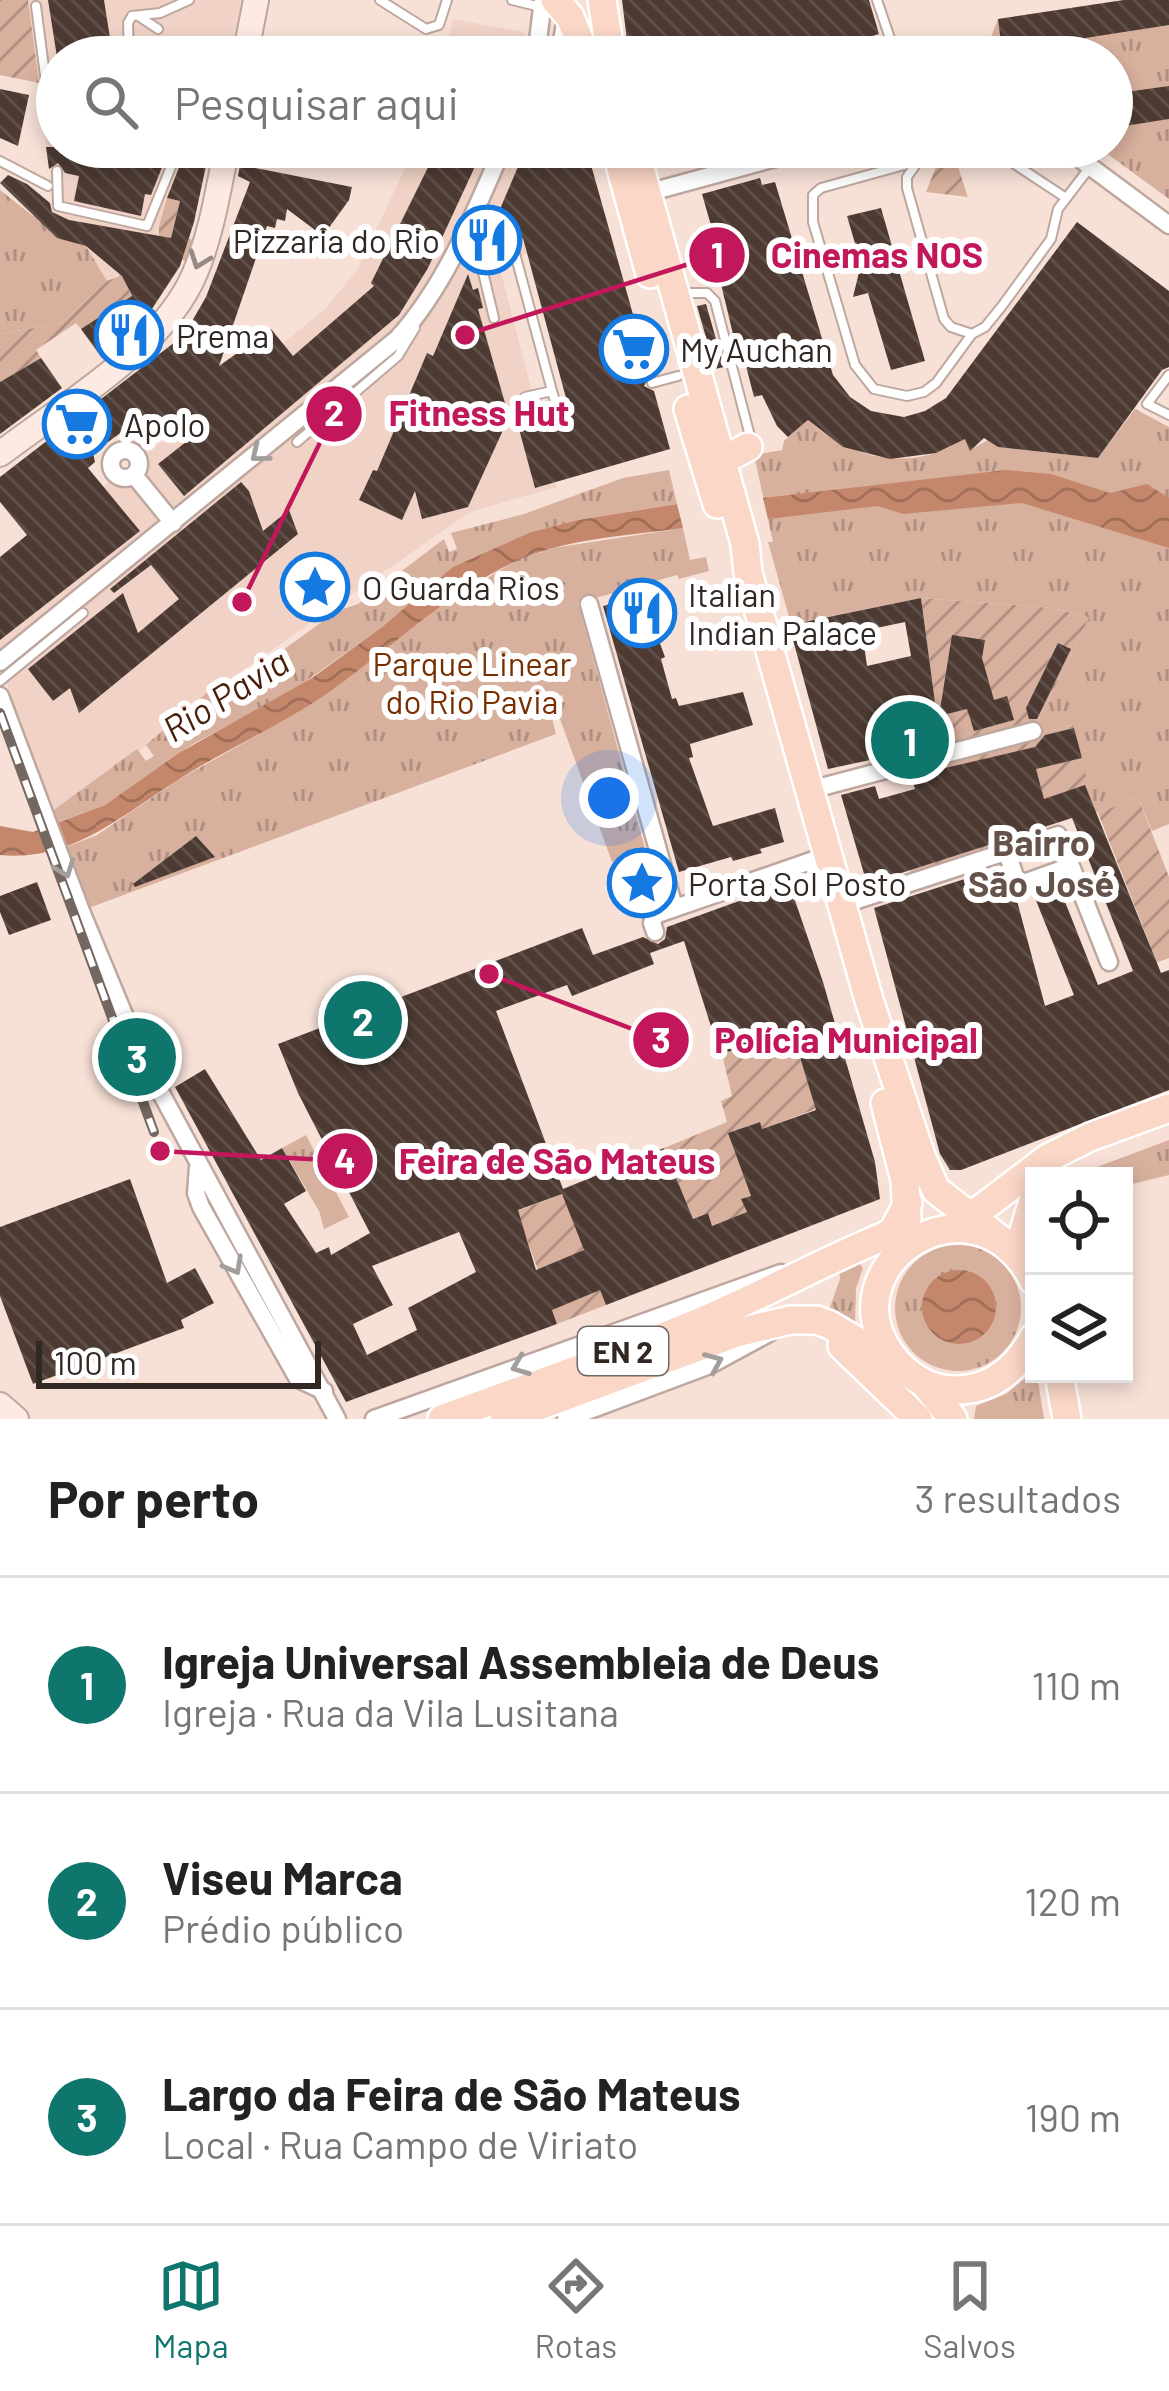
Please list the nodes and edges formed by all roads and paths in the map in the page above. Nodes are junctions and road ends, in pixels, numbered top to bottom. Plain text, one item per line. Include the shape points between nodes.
1 (189, 0) edge
2 (256, 0) edge
3 (380, 0) edge
4 (447, 0) edge
5 (512, 0) edge
6 (601, 0) edge
7 (877, 0) edge
8 (36, 6) dead end
9 (555, 6) edge
10 (132, 16) junction
11 (158, 29) dead end
12 (40, 36) edge
13 (128, 36) edge
14 (249, 36) edge
15 (560, 36) edge
16 (573, 36) edge
17 (607, 36) edge
18 (889, 36) edge
19 (0, 161) edge
20 (170, 168) edge
21 (223, 168) edge
22 (493, 168) edge
23 (620, 168) edge
24 (630, 168) edge
25 (640, 168) edge
26 (739, 168) edge
27 (891, 168) edge
28 (914, 168) edge
29 (1018, 168) edge
30 (1089, 168) edge
31 (1091, 168) edge
32 (57, 171) dead end
33 (47, 186) dead end
34 (647, 193) junction
35 (1066, 199) junction
36 (1169, 226) edge
37 (514, 250) dead end
38 (455, 252) junction
39 (434, 290) junction
40 (674, 292) junction
41 (494, 318) dead end
42 (972, 334) junction
43 (1169, 375) edge
44 (552, 391) junction
45 (525, 397) dead end
46 (564, 406) dead end
47 (1169, 415) edge
48 (297, 442) dead end
49 (748, 447) joint
50 (0, 454) edge
51 (715, 461) junction
52 (134, 475) dead end
53 (173, 523) junction
54 (589, 604) dead end
55 (83, 613) dead end
56 (0, 662) edge
57 (0, 681) edge
58 (0, 696) edge
59 (1033, 730) dead end
60 (810, 790) junction
61 (1007, 854) junction
62 (828, 855) junction
63 (1071, 866) junction
64 (842, 905) junction
65 (674, 907) junction
66 (655, 932) dead end
67 (1109, 962) dead end
68 (869, 1000) junction
69 (1169, 1108) edge
70 (1169, 1127) edge
71 (1050, 1167) edge
72 (927, 1172) junction
73 (1025, 1175) edge
74 (1025, 1183) edge
75 (908, 1203) junction
76 (963, 1223) junction
77 (1025, 1227) edge
78 (897, 1252) junction
79 (838, 1255) junction
80 (1021, 1262) edge
81 (790, 1320) junction
82 (1025, 1350) edge
83 (913, 1376) junction
84 (1061, 1383) edge
85 (0, 1405) edge
86 (440, 1408) edge
87 (16, 1419) edge
88 (337, 1419) edge
89 (374, 1419) edge
90 (395, 1419) edge
91 (504, 1419) edge
92 (566, 1419) edge
93 (919, 1419) edge
94 (953, 1419) edge
95 (1067, 1419) edge

1 - 10 lane
2 - 14 street
3 - 4 lane via 426,28 439,25
5 - 9 lane
6 - 9 main road via 591,14
6 - 17 main road
7 - 18 lane
8 - 12 lane
9 - 15 street
9 - 16 main road
10 - 11 lane
10 - 13 lane
19 - 33 lane
20 - 32 lane via 147,226 58,206
21 -> 50 street via 210,229 180,302 126,358
22 - 38 street
23 - 51 main road via 671,385 698,418
24 - 34 main road via 635,187
25 - 34 main road
26 - 34 street
27 - 42 lane via 813,195 813,222 855,365 884,393 924,392
28 - 42 lane via 907,188 941,309 951,327
29 - 35 lane
30 - 35 lane
31 - 36 street
34 - 40 main road
35 - 42 lane via 1042,252 986,327
37 - 44 lane
38 - 39 street
38 - 41 lane via 481,264
39 - 48 lane via 398,356
39 -> 53 street via 369,364
40 - 49 lane via 704,292 715,301 752,437
40 - 51 main road
43 - 47 lane via 1147,404
44 - 45 lane
44 - 46 lane via 557,408
49 - 51 main road
51 - 60 main road
52 - 53 street
53 - 56 street
54 - 65 street
55 - 57 lane
58 -> 88 street via 142,1058 197,1159 201,1207 298,1379 324,1391
59 - 60 street
60 - 62 main road
61 - 63 street via 1058,835
61 - 63 street via 1018,885
61 - 64 street
62 - 64 main road
62 - 65 street
63 - 67 street
64 - 68 main road
65 - 66 street via 652,917
68 - 72 main road
68 - 75 main road
69 - 71 main road via 1090,1137
70 - 71 main road
72 - 73 main road via 965,1193
72 - 76 main road
74 - 76 main road
75 - 78 main road
75 - 79 main road, EN 2 via 893,1231
76 - 78 main road
76 - 80 main road
77 - 80 main road
78 - 79 main road
78 - 83 main road via 877,1292 876,1320 884,1346
79 -> 86 street via 727,1290
79 - 86 main road, EN 2 via 692,1326
81 - 83 main road via 830,1325
81 - 91 main road, EN 2
92 -> 81 street via 710,1365
81 - 93 main road via 844,1348
82 - 83 main road via 980,1388 952,1390
83 - 94 main road
84 - 95 main road
85 - 87 street
86 - 89 street
86 - 90 street

